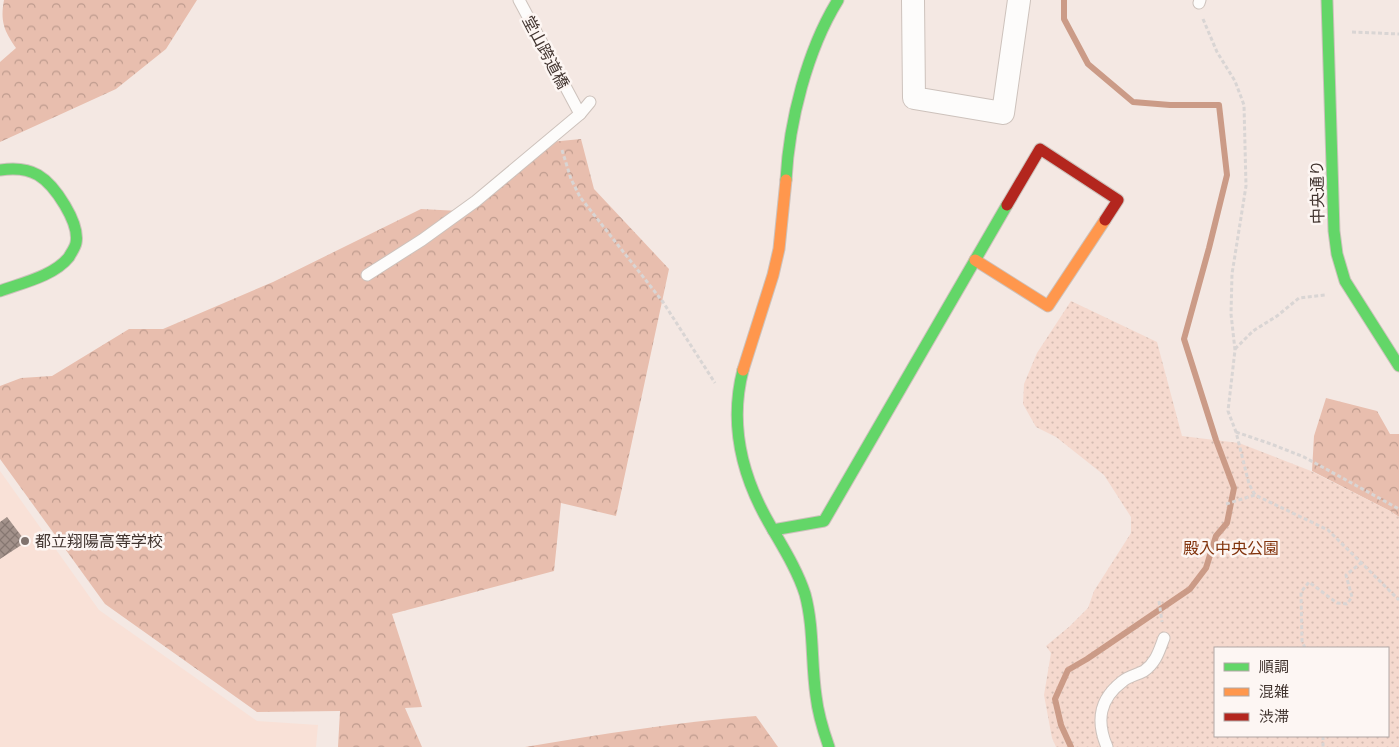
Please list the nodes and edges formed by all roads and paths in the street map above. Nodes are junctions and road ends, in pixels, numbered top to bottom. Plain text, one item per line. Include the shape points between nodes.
1 (518, 0) edge
2 (838, 0) edge
3 (912, 0) edge
4 (1019, 0) edge
5 (1327, 0) edge
6 (1200, 2) edge
7 (1328, 31) junction
8 (1399, 34) edge
9 (590, 102) dead end
10 (580, 114) junction
11 (557, 134) junction
12 (0, 170) edge
13 (975, 260) junction
14 (367, 275) dead end
15 (0, 291) edge
16 (1299, 298) dead end
17 (1234, 350) junction
18 (1399, 366) edge
19 (737, 408) junction
20 (1236, 432) junction
21 (1254, 495) junction
22 (1226, 504) dead end
23 (1399, 509) edge
24 (773, 530) junction
25 (1361, 563) junction
26 (1159, 600) dead end
27 (1399, 600) edge
28 (1162, 623) dead end
29 (1164, 638) dead end
30 (1304, 647) edge
31 (829, 747) edge
32 (1107, 747) edge

1 - 10 lane, 堂山跨道橋
2 - 19 street via 816,41 803,86 788,150 779,249 745,358
3 - 4 street via 914,98 1003,113
5 - 7 street, 中央通り
6 - 17 path via 1206,27 1244,105 1246,186 1232,274
7 - 8 path
7 - 18 street, 中央通り via 1337,254 1348,287
9 - 10 lane
10 - 11 lane
11 - 14 lane via 476,201
11 - 19 path via 580,197 663,302 722,394
12 - 15 street via 23,170 40,176 54,188 73,224 76,243 66,261
13 - 13 street via 1040,149 1118,200 1048,306
13 - 24 street via 824,521
16 - 17 path
17 - 20 path via 1228,411
19 - 24 street via 738,438 745,470
20 - 21 path
20 - 23 path via 1304,457
21 - 22 path
21 - 25 path via 1328,530
24 - 31 street via 796,572 807,603 818,717
25 - 27 path
25 - 30 path via 1346,575 1352,597 1346,604 1337,602 1309,582 1301,592
26 - 28 path
29 - 32 lane via 1157,657 1144,671 1124,680 1110,693 1101,709 1100,730

